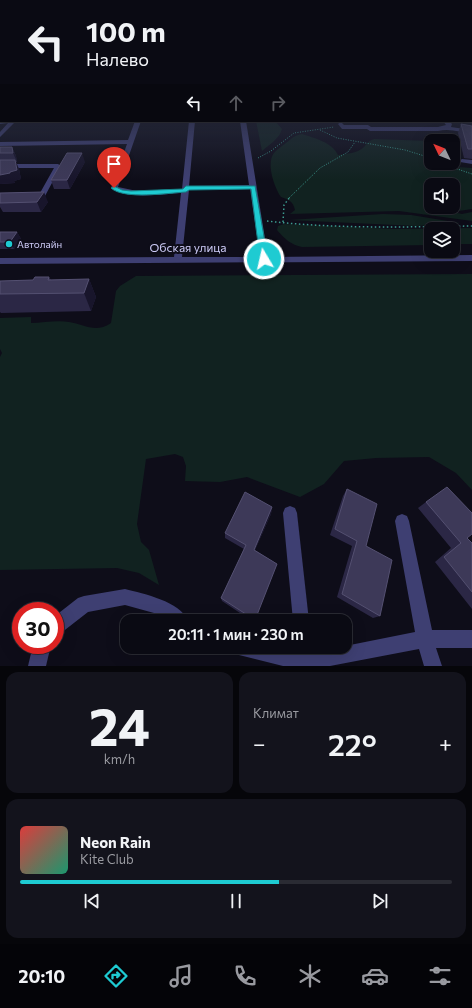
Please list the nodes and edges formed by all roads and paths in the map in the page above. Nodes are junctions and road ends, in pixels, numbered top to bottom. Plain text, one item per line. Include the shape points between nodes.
1 (0, 122) edge
2 (13, 122) edge
3 (138, 122) edge
4 (192, 122) edge
5 (243, 122) edge
6 (447, 124) edge
7 (342, 126) joint
8 (320, 130) junction
9 (472, 132) edge
10 (0, 136) edge
11 (129, 142) junction
12 (355, 142) junction
13 (0, 144) edge
14 (424, 156) edge
15 (249, 161) junction
16 (462, 161) dead end
17 (472, 162) edge
18 (0, 166) edge
19 (460, 170) edge
20 (472, 174) edge
21 (253, 187) junction
22 (186, 189) junction
23 (21, 197) edge
24 (258, 221) junction
25 (283, 222) junction
26 (472, 226) edge
27 (472, 258) edge
28 (264, 259) junction
29 (178, 260) junction
30 (0, 261) edge
31 (290, 513) dead end
32 (402, 521) dead end
33 (170, 614) edge
34 (300, 614) edge
35 (64, 620) edge
36 (425, 639) junction
37 (472, 639) edge
38 (40, 654) edge
39 (281, 654) edge
40 (305, 658) edge
41 (37, 666) edge
42 (432, 666) edge

1 - 2 street
2 - 10 street
3 - 11 street
4 - 22 street
5 - 15 street
6 - 7 street via 438,129 370,129
6 - 9 street via 455,130
7 - 8 path
8 - 12 path via 328,135
8 - 15 path via 294,133 271,151
11 - 13 street
11 - 22 street via 114,184 117,190 131,192
12 - 14 path
12 - 25 path via 348,152 320,168 293,193 284,205
15 - 21 street
16 - 17 street
18 - 23 street via 58,166 43,195
19 - 20 path
21 - 22 street
21 - 24 street
22 - 29 street
24 - 25 path
24 - 28 street
25 - 26 path via 394,227
27 - 28 street, Обская улица
28 - 29 street, Обская улица
29 - 30 street, Обская улица
31 - 34 street
32 - 36 street
33 - 35 street via 158,606 125,597 84,604
36 - 37 street
36 - 40 street
36 - 42 street
38 - 41 street
39 - 40 street

